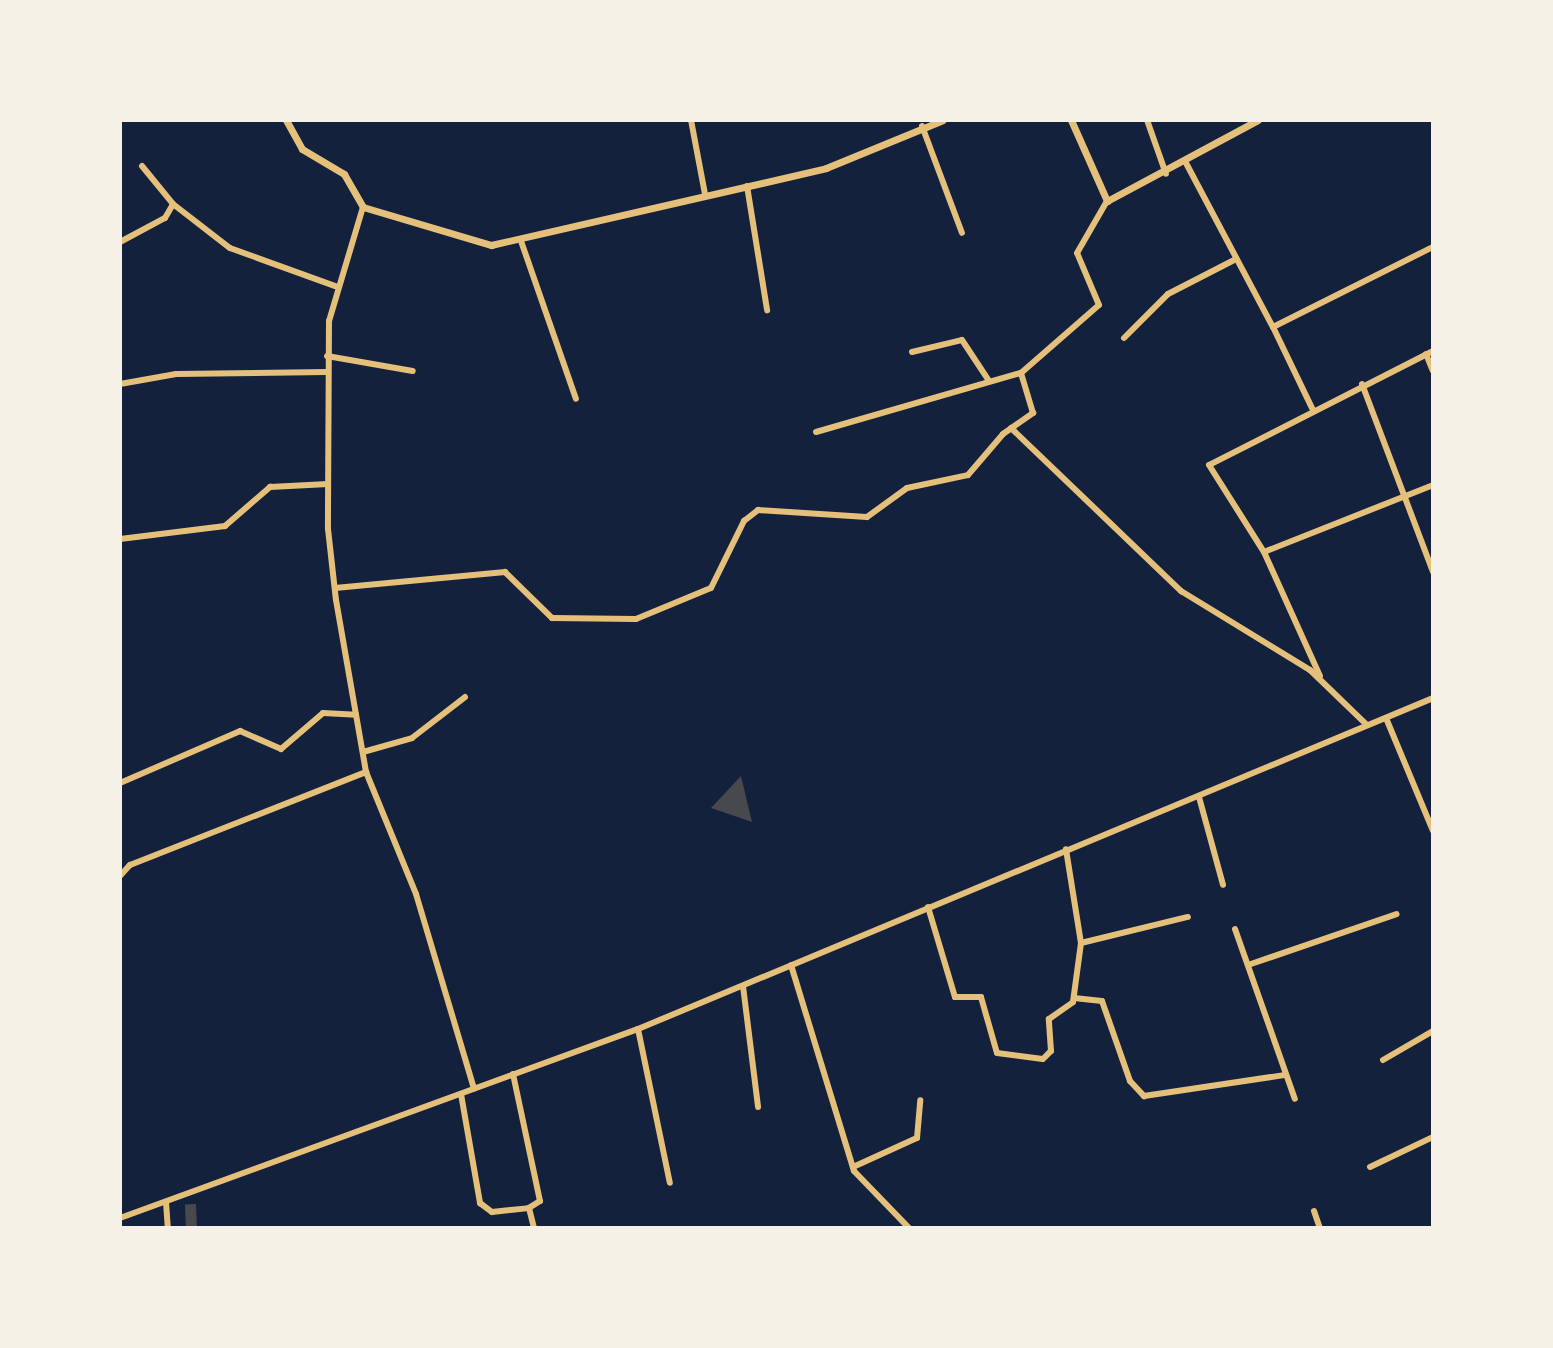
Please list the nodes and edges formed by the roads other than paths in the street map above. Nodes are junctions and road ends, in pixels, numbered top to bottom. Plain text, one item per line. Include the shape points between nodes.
1 (286, 120) edge
2 (691, 120) edge
3 (943, 120) edge
4 (1071, 120) edge
5 (1147, 120) edge
6 (1258, 120) edge
7 (922, 126) junction
8 (1186, 163) junction
9 (142, 166) dead end
10 (1166, 174) junction
11 (747, 186) junction
12 (705, 194) junction
13 (1107, 201) junction
14 (173, 204) junction
15 (363, 207) junction
16 (962, 233) dead end
17 (521, 241) junction
18 (120, 242) edge
19 (1433, 247) edge
20 (1236, 259) junction
21 (336, 284) junction
22 (767, 310) dead end
23 (1273, 327) junction
24 (1124, 338) dead end
25 (912, 352) dead end
26 (1430, 353) edge
27 (327, 356) junction
28 (413, 371) dead end
29 (1433, 371) edge
30 (326, 372) junction
31 (1021, 373) junction
32 (989, 381) junction
33 (120, 384) edge
34 (1362, 384) junction
35 (576, 399) dead end
36 (1312, 408) junction
37 (1011, 428) junction
38 (816, 432) dead end
39 (328, 484) junction
40 (1433, 485) edge
41 (1407, 495) junction
42 (120, 539) edge
43 (1264, 552) junction
44 (1433, 572) edge
45 (335, 588) junction
46 (1322, 680) junction
47 (465, 697) dead end
48 (1433, 698) edge
49 (356, 715) junction
50 (1386, 718) junction
51 (1367, 725) junction
52 (363, 752) junction
53 (366, 772) junction
54 (120, 783) edge
55 (1199, 797) junction
56 (1433, 831) edge
57 (1066, 849) junction
58 (120, 876) edge
59 (1223, 885) dead end
60 (928, 907) junction
61 (1397, 914) dead end
62 (1188, 917) dead end
63 (1235, 929) dead end
64 (1081, 943) junction
65 (791, 965) junction
66 (1248, 965) junction
67 (743, 986) junction
68 (1074, 998) junction
69 (638, 1029) junction
70 (1433, 1031) edge
71 (1383, 1060) dead end
72 (513, 1074) junction
73 (1285, 1075) junction
74 (474, 1089) junction
75 (461, 1094) junction
76 (1295, 1099) dead end
77 (920, 1100) dead end
78 (758, 1107) dead end
79 (1433, 1137) edge
80 (853, 1167) junction
81 (1370, 1167) dead end
82 (670, 1183) dead end
83 (166, 1202) junction
84 (529, 1208) junction
85 (1314, 1211) dead end
86 (120, 1218) edge
87 (168, 1228) edge
88 (534, 1228) edge
89 (909, 1228) edge
90 (1320, 1228) edge

1 - 15 street via 302,149 344,174
2 - 12 street
3 - 7 street
4 - 13 street
5 - 10 street
6 - 8 street
7 - 11 street via 826,168
7 - 16 street
8 - 10 street
8 - 20 street
9 - 14 street
10 - 13 street
11 - 12 street
11 - 22 street
12 - 17 street
13 - 31 street via 1077,253 1099,305
14 - 18 street via 162,221
14 - 21 street via 230,248
15 - 17 street via 460,240
15 - 21 street
17 - 35 street
19 - 23 street
20 - 23 street
20 - 24 street via 1168,294
21 - 27 street
23 - 36 street
25 - 32 street via 962,340
26 - 29 street
26 - 34 street
27 - 28 street
27 - 30 street
30 - 33 street via 176,374
30 - 39 street
31 - 32 street
31 - 37 street via 1034,411
32 - 38 street
34 - 36 street
34 - 41 street
36 - 43 street via 1210,460 1216,485
37 - 45 street via 968,475 907,488 867,517 754,511 703,593 636,619 552,618 505,572
37 - 46 street via 1181,591
39 - 42 street via 270,487 225,526
39 - 45 street
40 - 41 street
41 - 43 street
41 - 44 street
43 - 46 street
45 - 49 street
46 - 51 street
47 - 52 street via 412,738
48 - 50 street
49 - 52 street
49 - 54 street via 323,713 281,749 240,731
50 - 51 street
50 - 56 street
51 - 55 street
52 - 53 street
53 - 58 street via 130,865
53 - 74 street via 416,894
55 - 57 street
55 - 59 street
57 - 60 street
57 - 64 street
60 - 65 street
60 - 68 street via 954,994 981,997 997,1053 1048,1056 1047,1022
61 - 66 street
62 - 64 street
63 - 66 street
64 - 68 street
65 - 67 street
65 - 80 street
66 - 73 street
67 - 69 street
67 - 78 street
68 - 73 street via 1102,1001 1130,1081 1144,1096
69 - 72 street
69 - 82 street
70 - 71 street
72 - 74 street
72 - 84 street via 540,1201
73 - 76 street
74 - 75 street
75 - 83 street
75 - 84 street via 483,1208
77 - 80 street via 917,1138
79 - 81 street
80 - 89 street
83 - 86 street
83 - 87 street
84 - 88 street
85 - 90 street

